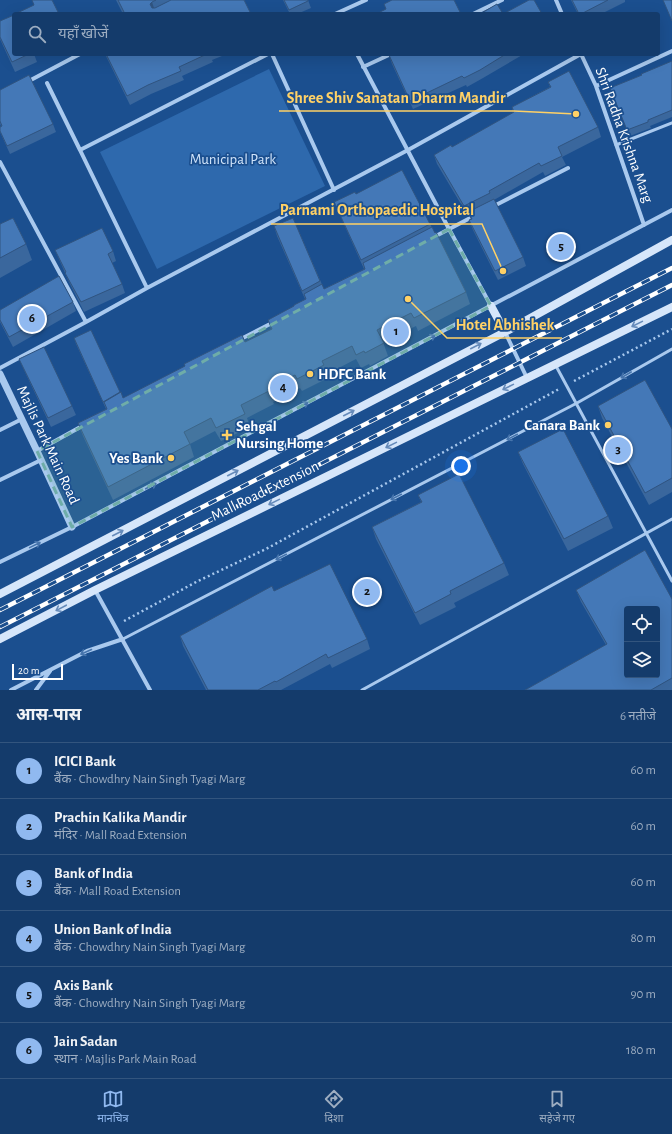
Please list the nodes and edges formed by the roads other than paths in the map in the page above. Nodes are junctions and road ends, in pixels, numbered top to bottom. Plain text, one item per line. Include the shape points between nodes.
1 (366, 0) edge
2 (502, 0) edge
3 (556, 0) edge
4 (340, 12) edge
5 (477, 12) edge
6 (561, 12) edge
7 (672, 50) edge
8 (76, 56) edge
9 (264, 56) edge
10 (273, 56) edge
11 (358, 56) edge
12 (387, 56) edge
13 (577, 56) edge
14 (582, 56) edge
15 (659, 56) edge
16 (660, 56) edge
17 (364, 67) junction
18 (47, 83) dead end
19 (20, 85) edge
20 (596, 86) junction
21 (672, 123) edge
22 (616, 145) junction
23 (80, 150) junction
24 (408, 150) junction
25 (0, 162) edge
26 (568, 168) dead end
27 (334, 190) junction
28 (491, 208) edge
29 (672, 210) edge
30 (477, 215) edge
31 (644, 225) junction
32 (449, 229) junction
33 (428, 240) edge
34 (672, 240) edge
35 (147, 288) junction
36 (491, 306) junction
37 (672, 307) edge
38 (275, 321) edge
39 (86, 322) junction
40 (505, 332) junction
41 (234, 343) edge
42 (672, 349) edge
43 (555, 364) junction
44 (0, 368) edge
45 (0, 374) edge
46 (527, 378) junction
47 (2, 382) edge
48 (577, 404) junction
49 (22, 419) junction
50 (86, 423) edge
51 (0, 430) edge
52 (37, 451) junction
53 (41, 460) junction
54 (0, 480) edge
55 (672, 519) edge
56 (72, 527) junction
57 (646, 533) junction
58 (0, 562) edge
59 (672, 581) edge
60 (95, 590) junction
61 (0, 594) edge
62 (0, 639) edge
63 (123, 639) junction
64 (51, 670) junction
65 (11, 690) edge
66 (36, 690) edge
67 (150, 690) edge
68 (362, 690) edge

1 - 4 street
2 - 5 street
3 - 6 street
7 - 16 street
8 - 19 street
9 - 23 street
10 - 27 street
11 - 17 street
12 - 17 street
13 - 24 street
14 - 20 street, Shri Radha Krishna Marg
15 - 20 street
17 - 24 street
18 - 23 street
20 - 22 street, Shri Radha Krishna Marg
21 - 22 lane
22 - 31 street, Shri Radha Krishna Marg
23 - 35 street
24 - 27 street
24 - 32 street
25 - 39 street
26 - 28 street
27 - 35 street
29 - 31 street
30 - 32 street
31 - 36 street
32 - 33 street
32 - 36 street
34 - 40 main road
35 - 39 street
36 - 40 main road
56 -> 36 street
37 -> 43 main road, Mall Road Extension
38 - 41 street
39 - 44 street
40 - 46 street
61 -> 40 main road
42 -> 48 lane
43 - 46 main road, Mall Road Extension
43 - 48 lane
45 - 47 street, Majlis Park Main Road
46 -> 60 main road, Mall Road Extension
47 - 49 street, Majlis Park Main Road
48 - 57 lane
48 -> 63 lane
49 - 51 street
49 - 52 street, Majlis Park Main Road
50 - 52 street
52 - 53 street, Majlis Park Main Road
53 - 54 street
53 - 56 street, Majlis Park Main Road
55 - 57 lane
58 -> 56 street
57 - 59 lane
57 - 68 lane
60 -> 62 main road, Mall Road Extension
60 - 63 street
63 -> 64 street via 87,651
63 - 67 street
64 - 65 street
64 - 66 street

